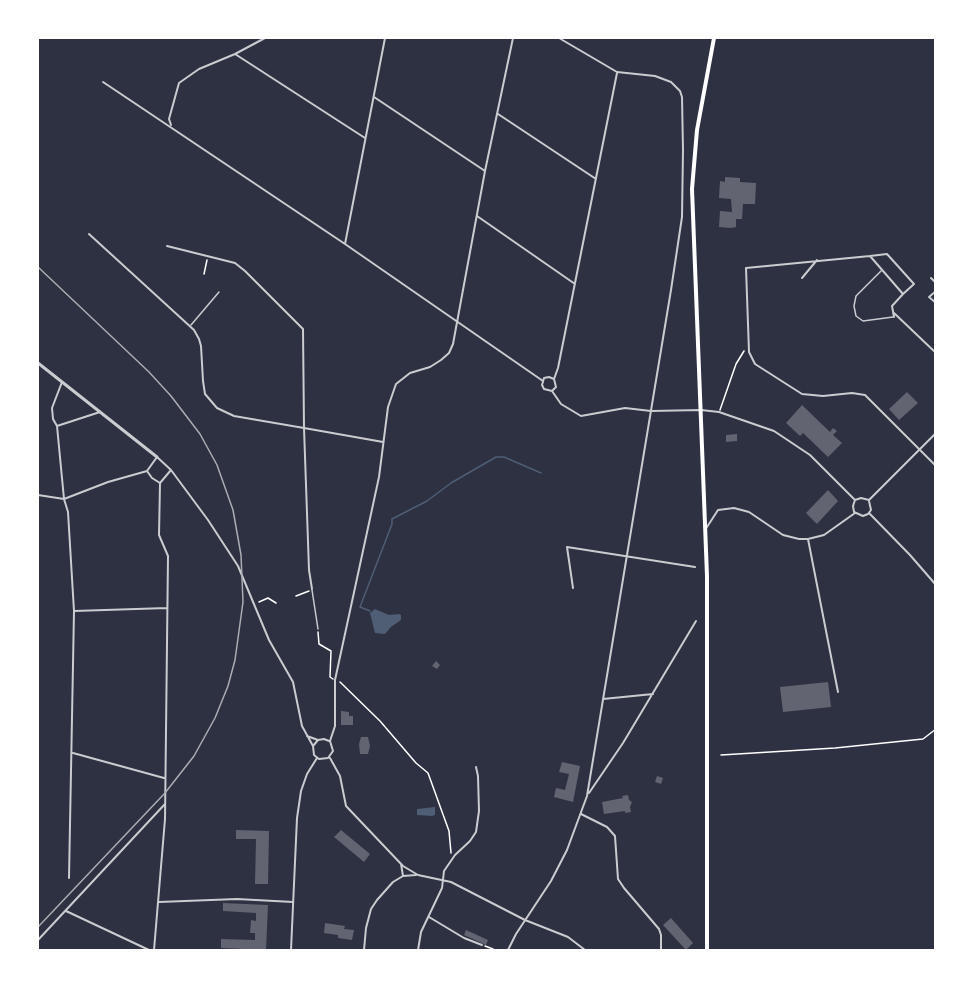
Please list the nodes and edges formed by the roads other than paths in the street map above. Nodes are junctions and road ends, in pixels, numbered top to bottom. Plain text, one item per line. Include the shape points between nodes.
1 (265, 38) edge
2 (384, 38) edge
3 (513, 38) edge
4 (559, 38) edge
5 (714, 38) edge
6 (236, 54) junction
7 (617, 72) junction
8 (103, 82) dead end
9 (374, 97) junction
10 (497, 113) junction
11 (171, 127) junction
12 (365, 138) junction
13 (485, 171) junction
14 (596, 179) junction
15 (477, 216) junction
16 (89, 234) dead end
17 (345, 244) junction
18 (167, 246) dead end
19 (870, 256) junction
20 (817, 260) junction
21 (882, 270) junction
22 (802, 278) dead end
23 (931, 278) dead end
24 (936, 283) edge
25 (575, 284) junction
26 (936, 291) edge
27 (219, 292) dead end
28 (903, 294) junction
29 (936, 303) edge
30 (894, 313) junction
31 (894, 317) joint
32 (457, 321) junction
33 (190, 326) junction
34 (936, 353) edge
35 (38, 363) edge
36 (554, 379) junction
37 (543, 381) junction
38 (62, 382) junction
39 (552, 391) junction
40 (701, 410) junction
41 (651, 411) junction
42 (100, 412) junction
43 (57, 426) junction
44 (304, 428) junction
45 (936, 433) edge
46 (384, 442) junction
47 (919, 448) junction
48 (157, 457) junction
49 (936, 466) edge
50 (171, 470) junction
51 (147, 471) junction
52 (160, 483) junction
53 (38, 495) edge
54 (64, 499) junction
55 (855, 500) junction
56 (869, 500) junction
57 (855, 513) junction
58 (869, 513) junction
59 (706, 530) junction
60 (808, 538) junction
61 (626, 557) junction
62 (695, 567) dead end
63 (936, 585) edge
64 (573, 588) dead end
65 (312, 590) joint
66 (166, 608) junction
67 (74, 610) junction
68 (696, 621) dead end
69 (318, 629) road end
70 (838, 692) dead end
71 (653, 694) junction
72 (603, 699) junction
73 (307, 736) junction
74 (318, 740) junction
75 (330, 741) junction
76 (313, 746) junction
77 (73, 753) junction
78 (330, 757) junction
79 (317, 758) junction
80 (476, 767) dead end
81 (164, 778) junction
82 (587, 796) junction
83 (165, 804) junction
84 (581, 814) junction
85 (401, 864) junction
86 (418, 874) junction
87 (403, 876) junction
88 (69, 878) dead end
89 (443, 880) junction
90 (159, 902) junction
91 (293, 902) junction
92 (66, 911) junction
93 (428, 917) junction
94 (525, 920) junction
95 (38, 940) edge
96 (482, 945) road end
97 (149, 951) edge
98 (154, 951) edge
99 (291, 951) edge
100 (364, 951) edge
101 (418, 951) edge
102 (508, 951) edge
103 (585, 951) edge
104 (661, 951) edge
105 (707, 951) edge

1 - 6 street
2 - 9 street
3 - 10 street
4 - 7 street
5 - 40 main road via 697,130 692,189
6 - 11 street via 199,69 179,83 169,119
6 - 12 street
7 - 14 street
7 - 41 street via 671,82 682,97 682,217
8 - 11 street
9 - 12 street
9 - 13 street
10 - 13 street
10 - 14 street
11 - 17 street
12 - 17 street
13 - 15 street
14 - 25 street
15 - 25 street
15 - 32 street
16 - 33 street
17 - 32 street
18 - 44 street via 235,263 303,329
19 - 20 street
19 - 21 street
19 - 28 street via 886,254 914,284
20 - 22 street
20 - 47 street via 746,268 748,344 755,364 802,394 865,395
21 - 28 street
21 - 31 lane via 858,294 856,316 862,321
23 - 24 street
25 - 36 street
26 - 29 street via 929,297
27 - 33 lane
28 - 30 street via 892,306
30 - 31 street
30 - 34 street
32 - 37 street
32 - 46 street via 449,353 396,384 388,407
33 - 44 street via 200,339 206,394 217,408 234,416
35 - 38 street
36 - 37 street via 546,377
36 - 39 street via 556,387
37 - 39 street via 543,389
38 - 42 street
38 - 43 street via 52,405
39 - 41 street via 561,404 581,416 625,408
40 - 41 street
40 - 55 street via 719,412 790,440 810,454
40 - 59 main road
41 - 61 street
42 - 43 street
42 - 48 street
43 - 54 street
44 - 46 street
44 - 65 street
45 - 47 street
46 - 75 street via 337,680 335,726
47 - 49 street
47 - 56 street
48 - 50 street
48 - 51 street
50 - 52 street
50 - 73 street via 238,566 269,640 294,684
51 - 52 street
51 - 54 street
52 - 66 street via 159,535 168,556
53 - 54 street
54 - 67 street
55 - 56 street
55 - 57 street
56 - 58 street
57 - 58 street
57 - 60 street via 824,535
58 - 63 street
59 - 60 street via 718,510 734,508 749,512 783,534
59 - 105 main road
60 - 70 street
61 - 62 street
61 - 64 street via 567,547
61 - 72 street
65 - 69 lane
66 - 67 street
66 - 81 street
67 - 77 street
68 - 71 street
71 - 72 street
71 - 82 street
72 - 82 street
73 - 74 street
73 - 76 street
74 - 75 street
74 - 76 street
75 - 78 street
76 - 79 street
77 - 81 street
77 - 88 street
78 - 79 street
78 - 85 street via 340,776 346,806
79 - 91 street via 301,791
80 - 89 street via 476,832 455,855
81 - 83 street
82 - 84 street
83 - 90 street
83 - 92 street
84 - 94 street via 551,881
84 - 104 street via 612,830 618,879 659,929
85 - 86 street
85 - 87 street
86 - 87 street
86 - 89 street
87 - 100 street via 388,886 371,909
89 - 93 street
89 - 94 street
90 - 91 street
90 - 98 street
91 - 99 street
92 - 95 street
92 - 97 street
93 - 96 street
93 - 101 street
94 - 102 street
94 - 103 street via 568,937

